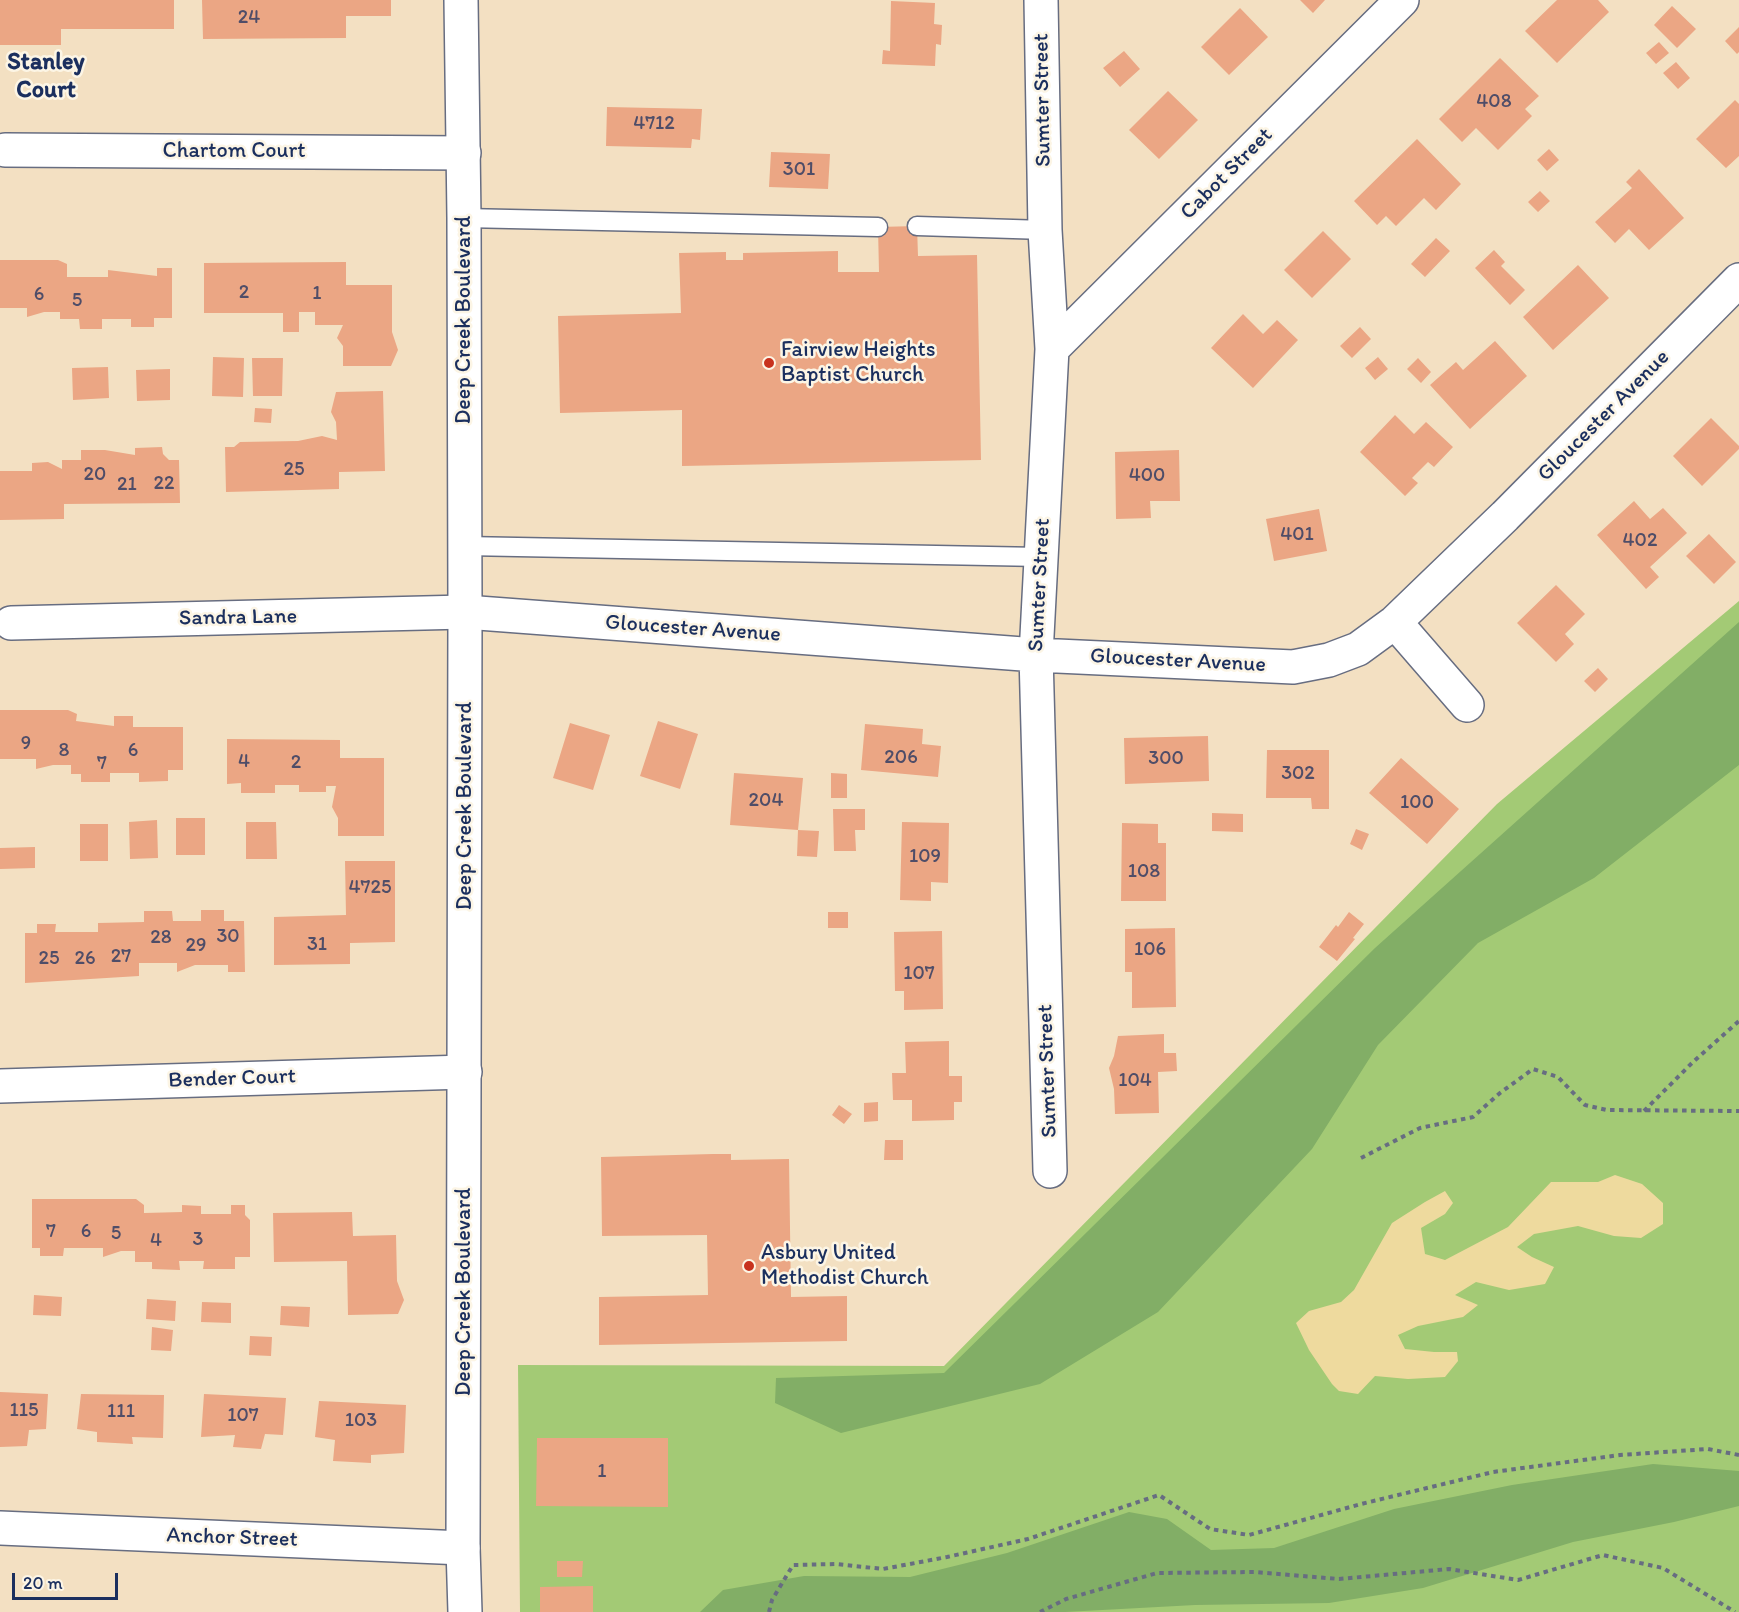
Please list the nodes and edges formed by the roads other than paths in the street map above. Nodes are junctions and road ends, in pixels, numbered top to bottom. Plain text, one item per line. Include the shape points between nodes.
1 (461, 0) edge
2 (1041, 0) edge
3 (1402, 0) edge
4 (5, 150) dead end
5 (464, 153) junction
6 (464, 218) junction
7 (917, 226) dead end
8 (878, 227) dead end
9 (1045, 230) junction
10 (1739, 280) edge
11 (1052, 349) junction
12 (465, 546) junction
13 (1041, 557) junction
14 (465, 612) junction
15 (1395, 622) junction
16 (12, 623) dead end
17 (1036, 655) junction
18 (1467, 705) dead end
19 (465, 1072) junction
20 (0, 1086) edge
21 (1050, 1171) dead end
22 (0, 1528) edge
23 (463, 1548) junction
24 (465, 1612) edge

1 - 5 street, Deep Creek Boulevard
2 - 9 street, Sumter Street
3 - 11 street, Cabot Street
4 - 5 street, Chartom Court
5 - 6 street, Deep Creek Boulevard
6 - 8 lane
6 - 12 street, Deep Creek Boulevard
7 - 9 lane
9 - 11 street, Sumter Street
10 - 15 street, Gloucester Avenue
11 - 13 street, Sumter Street
12 - 13 lane
12 - 14 street, Deep Creek Boulevard
13 - 17 street, Sumter Street
14 - 16 street, Sandra Lane
14 - 17 street, Gloucester Avenue
14 - 19 street, Deep Creek Boulevard
15 - 17 street, Gloucester Avenue via 1358,649 1293,667
15 - 18 street
17 - 21 street, Sumter Street
19 - 20 street, Bender Court
19 - 23 street, Deep Creek Boulevard
22 - 23 street, Anchor Street
23 - 24 street, Deep Creek Boulevard

